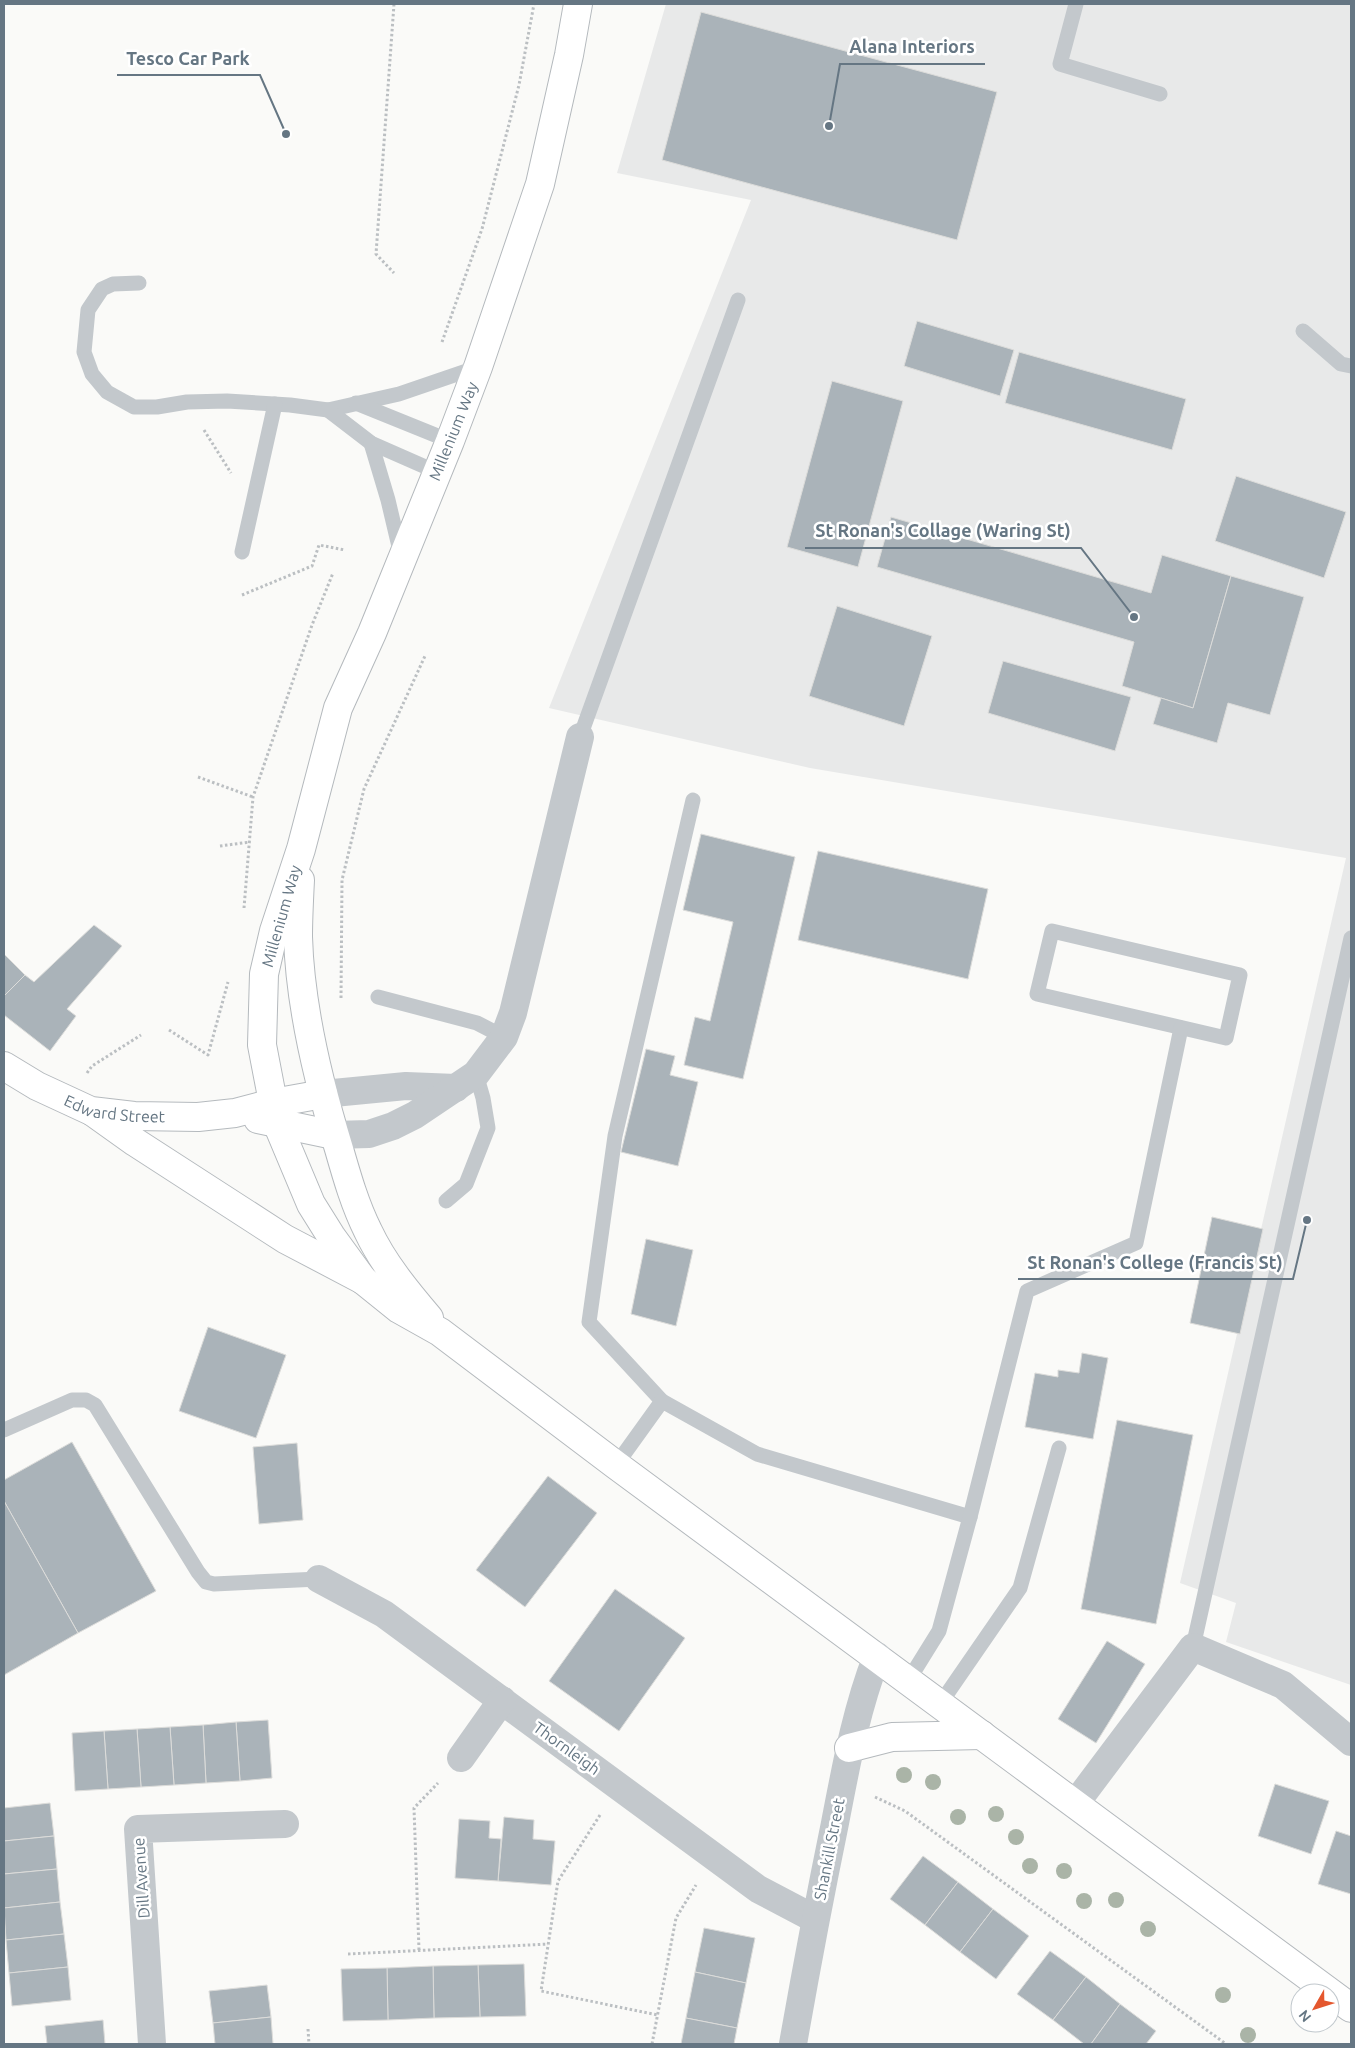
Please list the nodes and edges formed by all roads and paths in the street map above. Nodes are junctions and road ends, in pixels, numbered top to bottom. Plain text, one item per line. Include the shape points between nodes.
1 (394, 4) edge
2 (534, 4) edge
3 (578, 4) edge
4 (1076, 4) edge
5 (1160, 94) dead end
6 (394, 272) dead end
7 (139, 283) dead end
8 (738, 300) dead end
9 (1303, 331) dead end
10 (442, 342) dead end
11 (1351, 366) edge
12 (478, 368) junction
13 (187, 402) junction
14 (356, 403) junction
15 (275, 404) junction
16 (328, 410) junction
17 (450, 441) junction
18 (372, 443) junction
19 (437, 472) junction
20 (255, 496) junction
21 (344, 550) dead end
22 (242, 552) dead end
23 (402, 557) junction
24 (333, 573) dead end
25 (242, 595) dead end
26 (425, 656) dead end
27 (580, 737) joint
28 (198, 777) dead end
29 (253, 797) junction
30 (693, 800) dead end
31 (250, 842) junction
32 (220, 846) dead end
33 (301, 849) junction
34 (243, 915) dead end
35 (1351, 938) edge
36 (228, 980) dead end
37 (378, 997) joint
38 (341, 998) junction
39 (307, 1013) junction
40 (1181, 1028) junction
41 (169, 1030) dead end
42 (141, 1035) dead end
43 (504, 1037) junction
44 (4, 1066) edge
45 (86, 1074) dead end
46 (466, 1081) junction
47 (323, 1094) junction
48 (91, 1111) junction
49 (275, 1113) junction
50 (334, 1135) junction
51 (446, 1201) dead end
52 (363, 1280) junction
53 (440, 1332) junction
54 (662, 1401) junction
55 (4, 1430) edge
56 (1059, 1448) dead end
57 (616, 1466) junction
58 (970, 1518) junction
59 (319, 1579) joint
60 (1193, 1647) junction
61 (877, 1656) junction
62 (908, 1681) junction
63 (502, 1700) junction
64 (940, 1704) junction
65 (982, 1735) junction
66 (1351, 1742) edge
67 (850, 1748) junction
68 (461, 1758) joint
69 (843, 1782) junction
70 (619, 1786) junction
71 (1075, 1804) junction
72 (284, 1824) dead end
73 (713, 1855) junction
74 (815, 1919) junction
75 (548, 1944) junction
76 (419, 1950) junction
77 (348, 1954) dead end
78 (1351, 2008) edge
79 (658, 2014) junction
80 (308, 2029) dead end
81 (152, 2044) edge
82 (309, 2044) edge
83 (652, 2044) edge
84 (793, 2044) edge
85 (1226, 2044) edge

1 - 6 path via 376,254
2 - 10 path via 520,84 482,229
3 - 12 main road, Millenium Way via 540,184
4 - 5 lane via 1060,64
7 - 13 lane via 113,284 102,289 88,310 84,352 92,374 107,392 134,407
8 - 27 lane
9 - 11 lane via 1341,364
12 - 14 lane via 418,388
12 - 17 main road, Millenium Way
13 - 15 lane
13 - 20 path via 228,470
14 - 16 lane
14 - 17 lane
15 - 16 lane
15 - 20 lane
16 - 18 lane
17 - 19 main road, Millenium Way
18 - 19 lane
18 - 23 lane
19 - 23 main road, Millenium Way
20 - 22 lane
21 - 25 path via 319,545 312,566
23 - 33 main road, Millenium Way via 338,708
24 - 29 path via 312,624
26 - 38 path via 364,789 342,880
27 - 43 street via 513,1012
28 - 29 path
29 - 31 path
30 - 54 lane via 615,1136 588,1322
31 - 32 path
31 - 34 path
33 - 39 main road, Millenium Way via 298,937
33 - 49 main road, Millenium Way via 274,931 264,974 262,1046
35 - 60 lane
36 - 41 path via 208,1054
37 - 38 path via 363,994
37 - 43 lane via 477,1023
38 - 39 path
39 - 47 main road, Millenium Way
40 - 40 lane via 1226,1038 1240,975 1052,931 1037,994
40 - 58 lane via 1136,1243 1026,1291
42 - 45 path via 92,1066
43 - 46 street
44 - 48 main road, Edward Street via 37,1086
46 - 47 street
46 - 50 street via 393,1126 369,1134
46 - 51 lane via 484,1098 488,1128 466,1184
47 - 49 main road, Edward Street
47 - 50 main road, Millenium Way
48 - 49 main road, Edward Street via 141,1116
48 - 52 main road via 285,1239
49 - 50 main road, Edward Street
49 - 52 main road, Millenium Way via 311,1204
50 - 53 main road, Millenium Way via 349,1184 381,1255
52 - 53 main road via 399,1309
53 - 57 main road
54 - 57 lane
54 - 58 lane via 758,1454
55 - 59 lane via 72,1400 86,1400 95,1405 206,1582
56 - 64 lane via 1020,1588
57 - 61 main road
58 - 62 lane via 938,1631
59 - 63 street, Thornleigh via 384,1614
60 - 66 street via 1283,1685
60 - 71 street
61 - 62 main road
61 - 67 street, Shankill Street
62 - 64 main road
63 - 68 street
63 - 70 street, Thornleigh
64 - 65 main road
65 - 67 main road via 892,1737
65 - 71 main road
67 - 69 street, Shankill Street
68 - 76 path via 414,1808
69 - 74 street, Shankill Street
69 - 85 path via 905,1811
70 - 73 street, Thornleigh
70 - 75 path via 558,1881
71 - 78 main road
72 - 81 street, Dill Avenue via 138,1829
73 - 74 street, Thornleigh via 758,1888
73 - 79 path via 676,1918
74 - 84 street, Shankill Street
75 - 76 path
75 - 79 path via 540,1991
76 - 77 path
79 - 83 path
80 - 82 path

